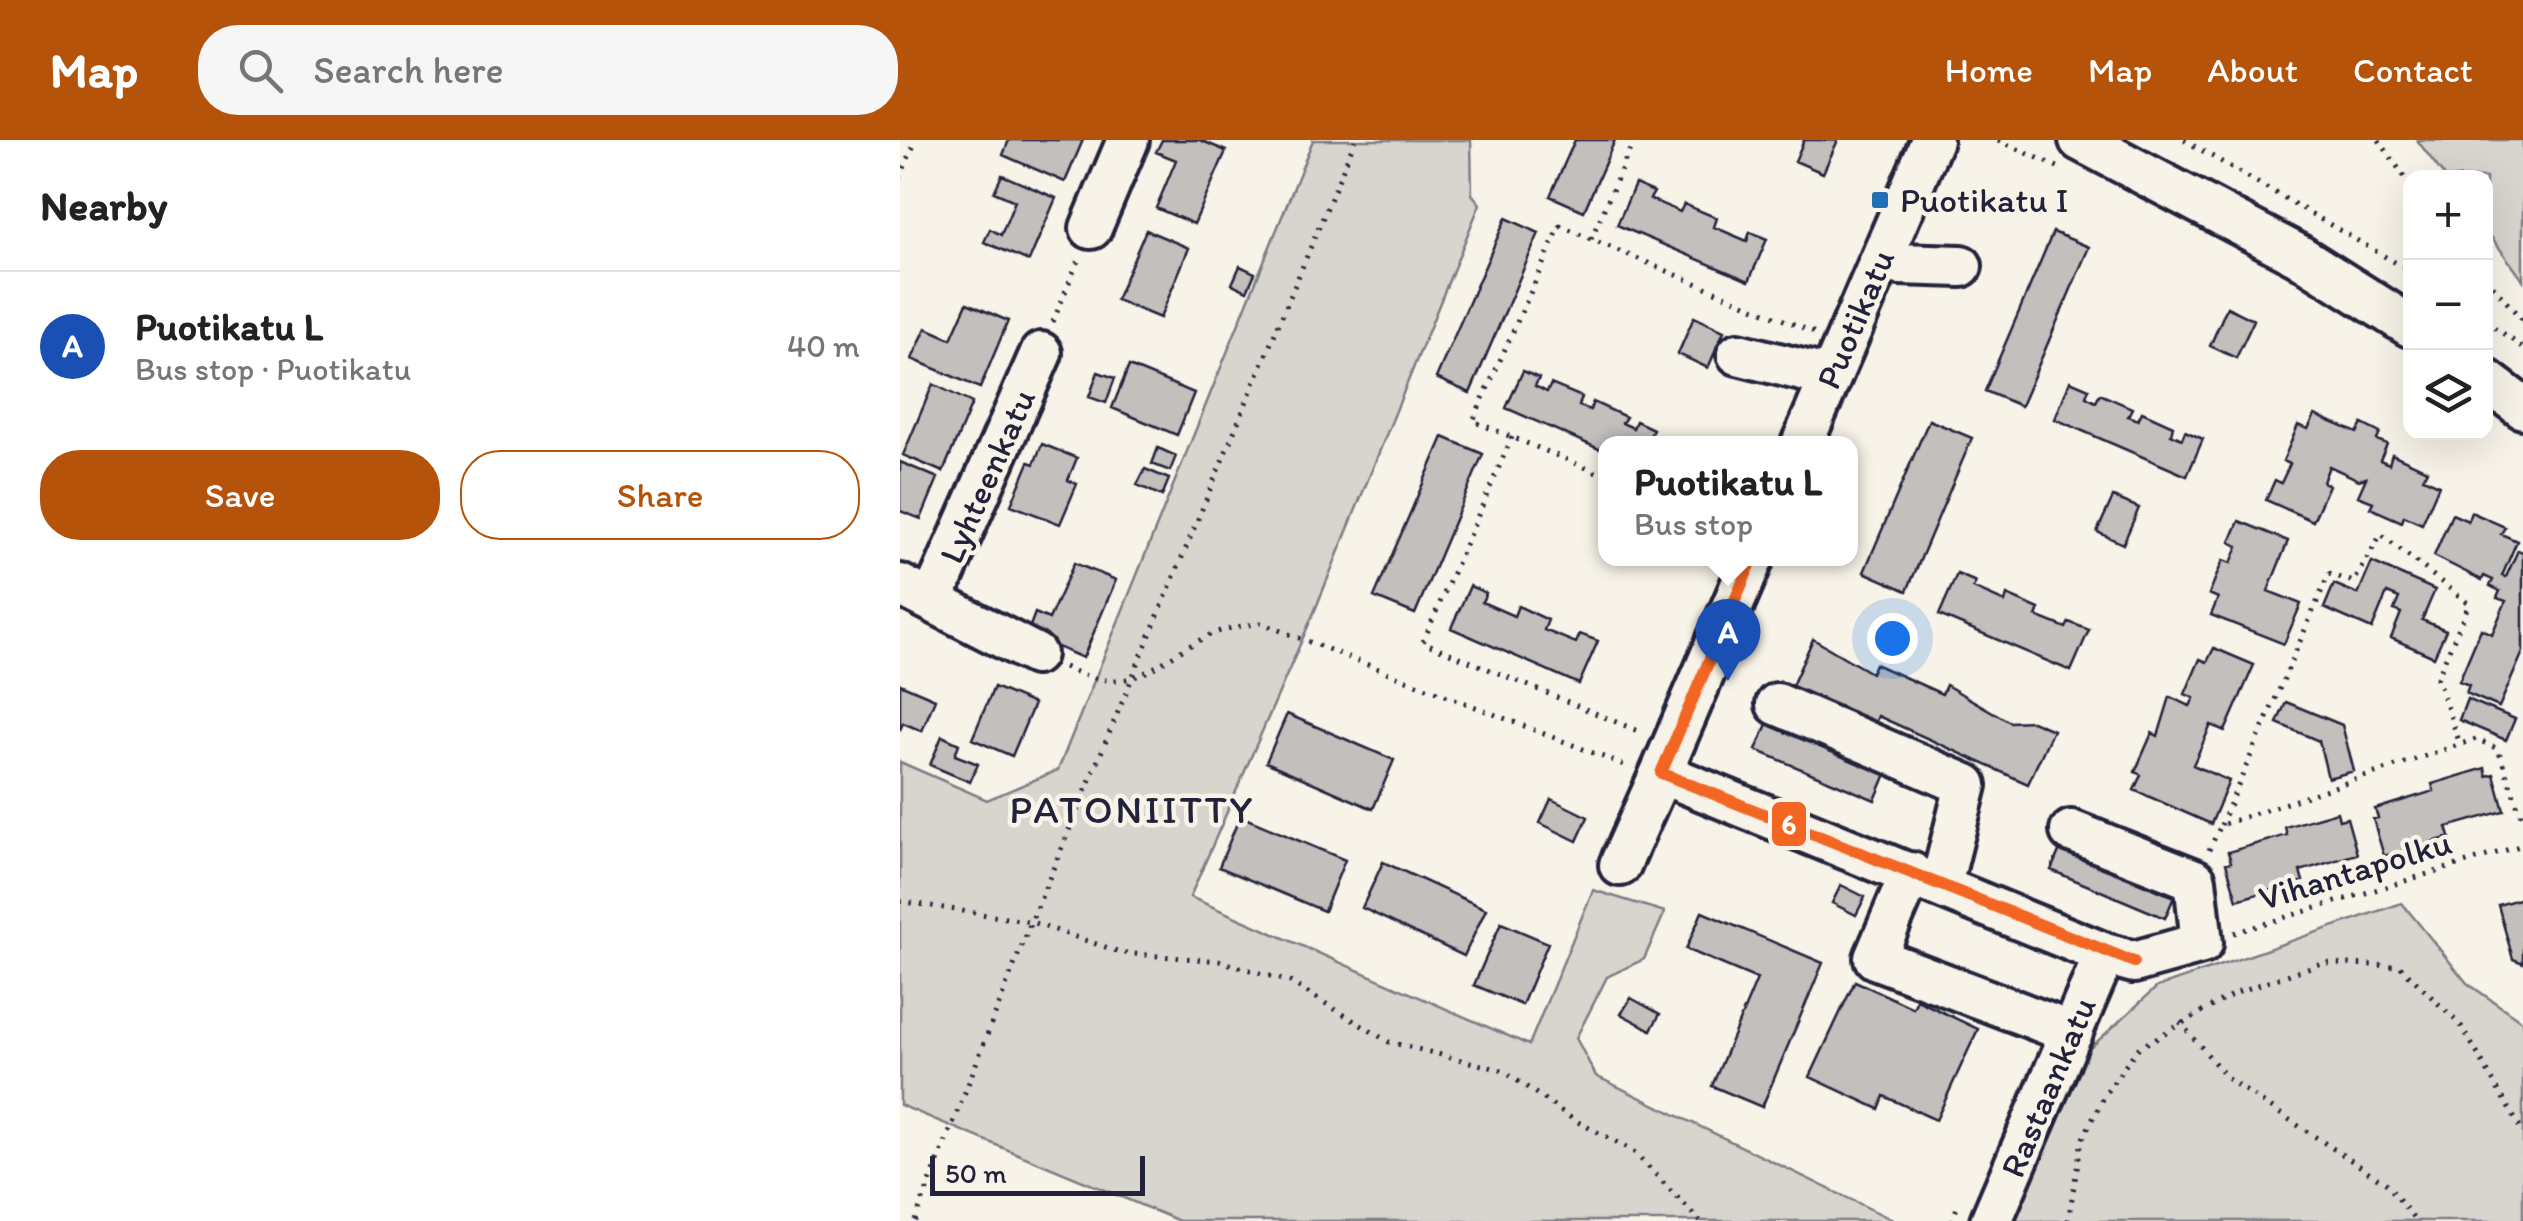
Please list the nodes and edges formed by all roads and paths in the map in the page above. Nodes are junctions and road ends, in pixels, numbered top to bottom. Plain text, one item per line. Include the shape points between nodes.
1 (916, 140) edge
2 (1128, 140) edge
3 (1355, 140) edge
4 (1634, 140) edge
5 (1932, 140) edge
6 (2080, 140) edge
7 (2184, 140) edge
8 (2379, 140) edge
9 (2403, 175) edge
10 (900, 178) edge
11 (1090, 228) joint
12 (1590, 239) junction
13 (1883, 255) junction
14 (1960, 266) dead end
15 (2403, 267) edge
16 (2493, 286) edge
17 (2523, 321) edge
18 (2403, 322) edge
19 (2493, 326) edge
20 (1823, 336) dead end
21 (2523, 348) edge
22 (1041, 353) joint
23 (1738, 354) dead end
24 (1830, 377) junction
25 (2493, 385) edge
26 (2523, 408) edge
27 (1805, 436) edge
28 (1512, 437) junction
29 (1598, 473) edge
30 (1749, 566) edge
31 (916, 592) edge
32 (1035, 654) joint
33 (1130, 682) junction
34 (1776, 704) dead end
35 (2460, 744) junction
36 (1658, 756) junction
37 (2523, 821) edge
38 (2220, 825) junction
39 (2071, 831) dead end
40 (2523, 845) edge
41 (1620, 865) dead end
42 (1926, 879) junction
43 (2195, 880) junction
44 (900, 901) edge
45 (1030, 922) junction
46 (2202, 943) junction
47 (2120, 958) junction
48 (2180, 1022) junction
49 (2072, 1033) junction
50 (2523, 1132) edge
51 (915, 1221) edge
52 (1700, 1221) edge
53 (1991, 1221) edge
54 (2068, 1221) edge
55 (2416, 1221) edge

1 - 10 path
2 - 11 street
3 - 33 path
4 - 12 path
5 - 13 street, Puotikatu
6 - 18 street via 2298,255
7 - 15 path
8 - 9 path
11 - 22 path
12 - 20 path
12 - 28 path via 1560,226 1473,420
13 - 14 street via 1899,264
13 - 24 street, Puotikatu
16 - 17 path
19 - 21 path
22 - 31 street, Lyhteenkatu
23 - 24 street
24 - 27 street, Puotikatu
25 - 26 street
28 - 29 path
28 - 36 path via 1423,642
30 - 36 street
31 - 32 street, Lyhteenkatu
32 - 33 path via 1084,676
33 - 36 path via 1211,633 1262,623 1627,766
33 - 45 path
34 - 42 street via 1966,785
35 - 37 path via 2476,739 2498,749
35 - 38 path
35 - 38 path via 2438,678 2469,604 2381,534 2354,582 2329,574
36 - 41 street
36 - 42 street
38 - 43 path
39 - 43 street
40 - 46 path, Vihantapolku
42 - 47 street
42 - 49 street via 1875,958
43 - 46 street
44 - 45 path
45 - 51 path
45 - 52 path via 1124,954 1220,961 1290,982 1389,1042 1502,1070 1632,1150
46 - 47 street
47 - 49 street, Rastaankatu
48 - 50 path via 2235,993 2322,964 2400,966 2462,1026
48 - 54 path via 2137,1049 2106,1093 2082,1140
48 - 55 path via 2229,1080 2387,1184
49 - 53 street, Rastaankatu

